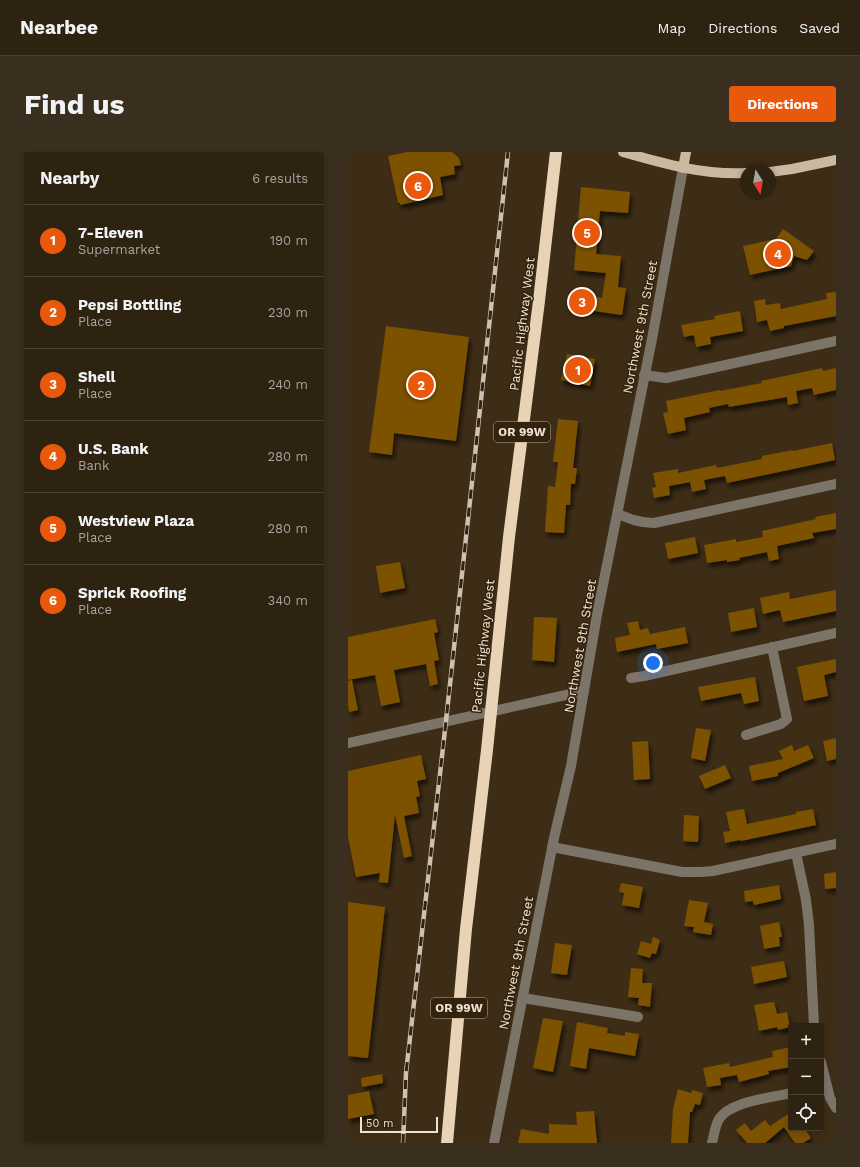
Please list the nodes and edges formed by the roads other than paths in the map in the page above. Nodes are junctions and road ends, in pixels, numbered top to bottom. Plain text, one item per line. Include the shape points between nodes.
1 (556, 152) edge
2 (623, 152) edge
3 (686, 152) edge
4 (836, 160) edge
5 (683, 168) junction
6 (776, 171) edge
7 (740, 173) edge
8 (836, 341) edge
9 (644, 375) junction
10 (836, 484) edge
11 (618, 514) junction
12 (836, 633) edge
13 (772, 647) junction
14 (631, 678) dead end
15 (584, 691) junction
16 (490, 713) junction
17 (746, 735) dead end
18 (348, 743) edge
19 (836, 844) edge
20 (552, 847) junction
21 (796, 853) junction
22 (523, 998) junction
23 (638, 1017) dead end
24 (814, 1023) edge
25 (824, 1086) edge
26 (788, 1095) edge
27 (836, 1108) edge
28 (448, 1143) edge
29 (494, 1143) edge
30 (712, 1143) edge

1 - 16 highway, Pacific Highway West / OR 99W
2 - 5 main road
3 - 5 main road, Northwest 9th Street
4 - 6 main road
5 - 7 main road via 701,172
5 - 9 street, Northwest 9th Street
8 - 9 street via 666,378
9 - 11 street, Northwest 9th Street
10 - 11 street via 654,523 632,520
11 - 15 street, Northwest 9th Street
12 - 13 street
13 - 14 street
13 - 17 street via 787,719 781,724
15 - 16 street
15 - 20 street, Northwest 9th Street via 571,766
16 - 18 street
16 - 28 highway, Pacific Highway West / OR 99W via 466,929
19 - 21 street
20 - 21 street via 682,872 713,871
20 - 22 street, Northwest 9th Street
21 - 24 street via 809,925
22 - 23 street
22 - 29 street, Northwest 9th Street
25 - 27 street
26 - 30 street via 736,1105 727,1110 716,1124

